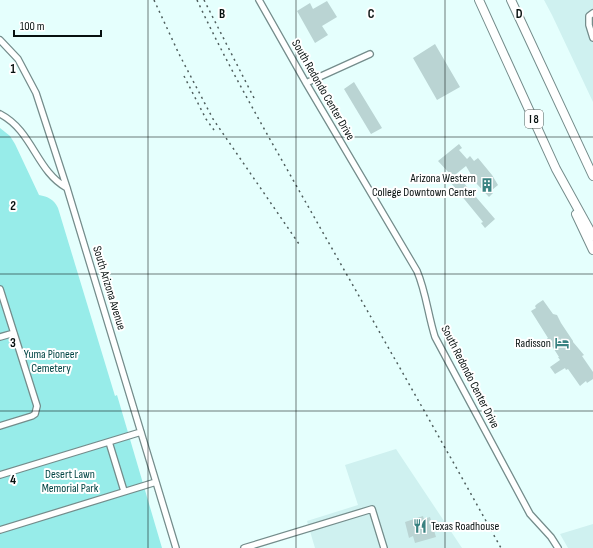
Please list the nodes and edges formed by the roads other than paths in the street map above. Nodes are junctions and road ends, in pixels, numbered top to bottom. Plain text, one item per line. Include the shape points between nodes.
1 (259, 0) edge
2 (479, 0) edge
3 (511, 0) edge
4 (593, 13) edge
5 (593, 38) edge
6 (2, 41) edge
7 (370, 54) dead end
8 (306, 83) junction
9 (0, 114) edge
10 (556, 169) junction
11 (592, 174) edge
12 (67, 188) junction
13 (593, 236) edge
14 (593, 250) edge
15 (0, 289) edge
16 (14, 333) junction
17 (0, 337) edge
18 (0, 426) edge
19 (141, 432) junction
20 (109, 442) junction
21 (0, 475) edge
22 (156, 482) junction
23 (124, 491) junction
24 (0, 530) edge
25 (176, 548) edge
26 (244, 548) edge
27 (384, 548) edge
28 (558, 548) edge

1 - 8 street, South Redondo Center Drive
2 - 10 highway, I 8
3 - 11 highway, I 8
4 - 5 street via 589,16 589,25
6 - 12 street, South Arizona Avenue via 18,60 36,93
7 - 8 street
8 - 28 street, South Redondo Center Drive via 417,271 423,285 435,337 502,463 530,514
9 - 12 street via 16,125 52,178
10 - 13 highway, I 8
10 - 14 highway
12 - 19 street, South Arizona Avenue
15 - 16 street
16 - 17 street
16 - 18 street via 38,406 32,416
19 - 20 street
19 - 22 street, South Arizona Avenue
20 - 21 street
20 - 23 street
22 - 23 street
22 - 25 street, South Arizona Avenue
23 - 24 street
26 - 27 street via 372,510

